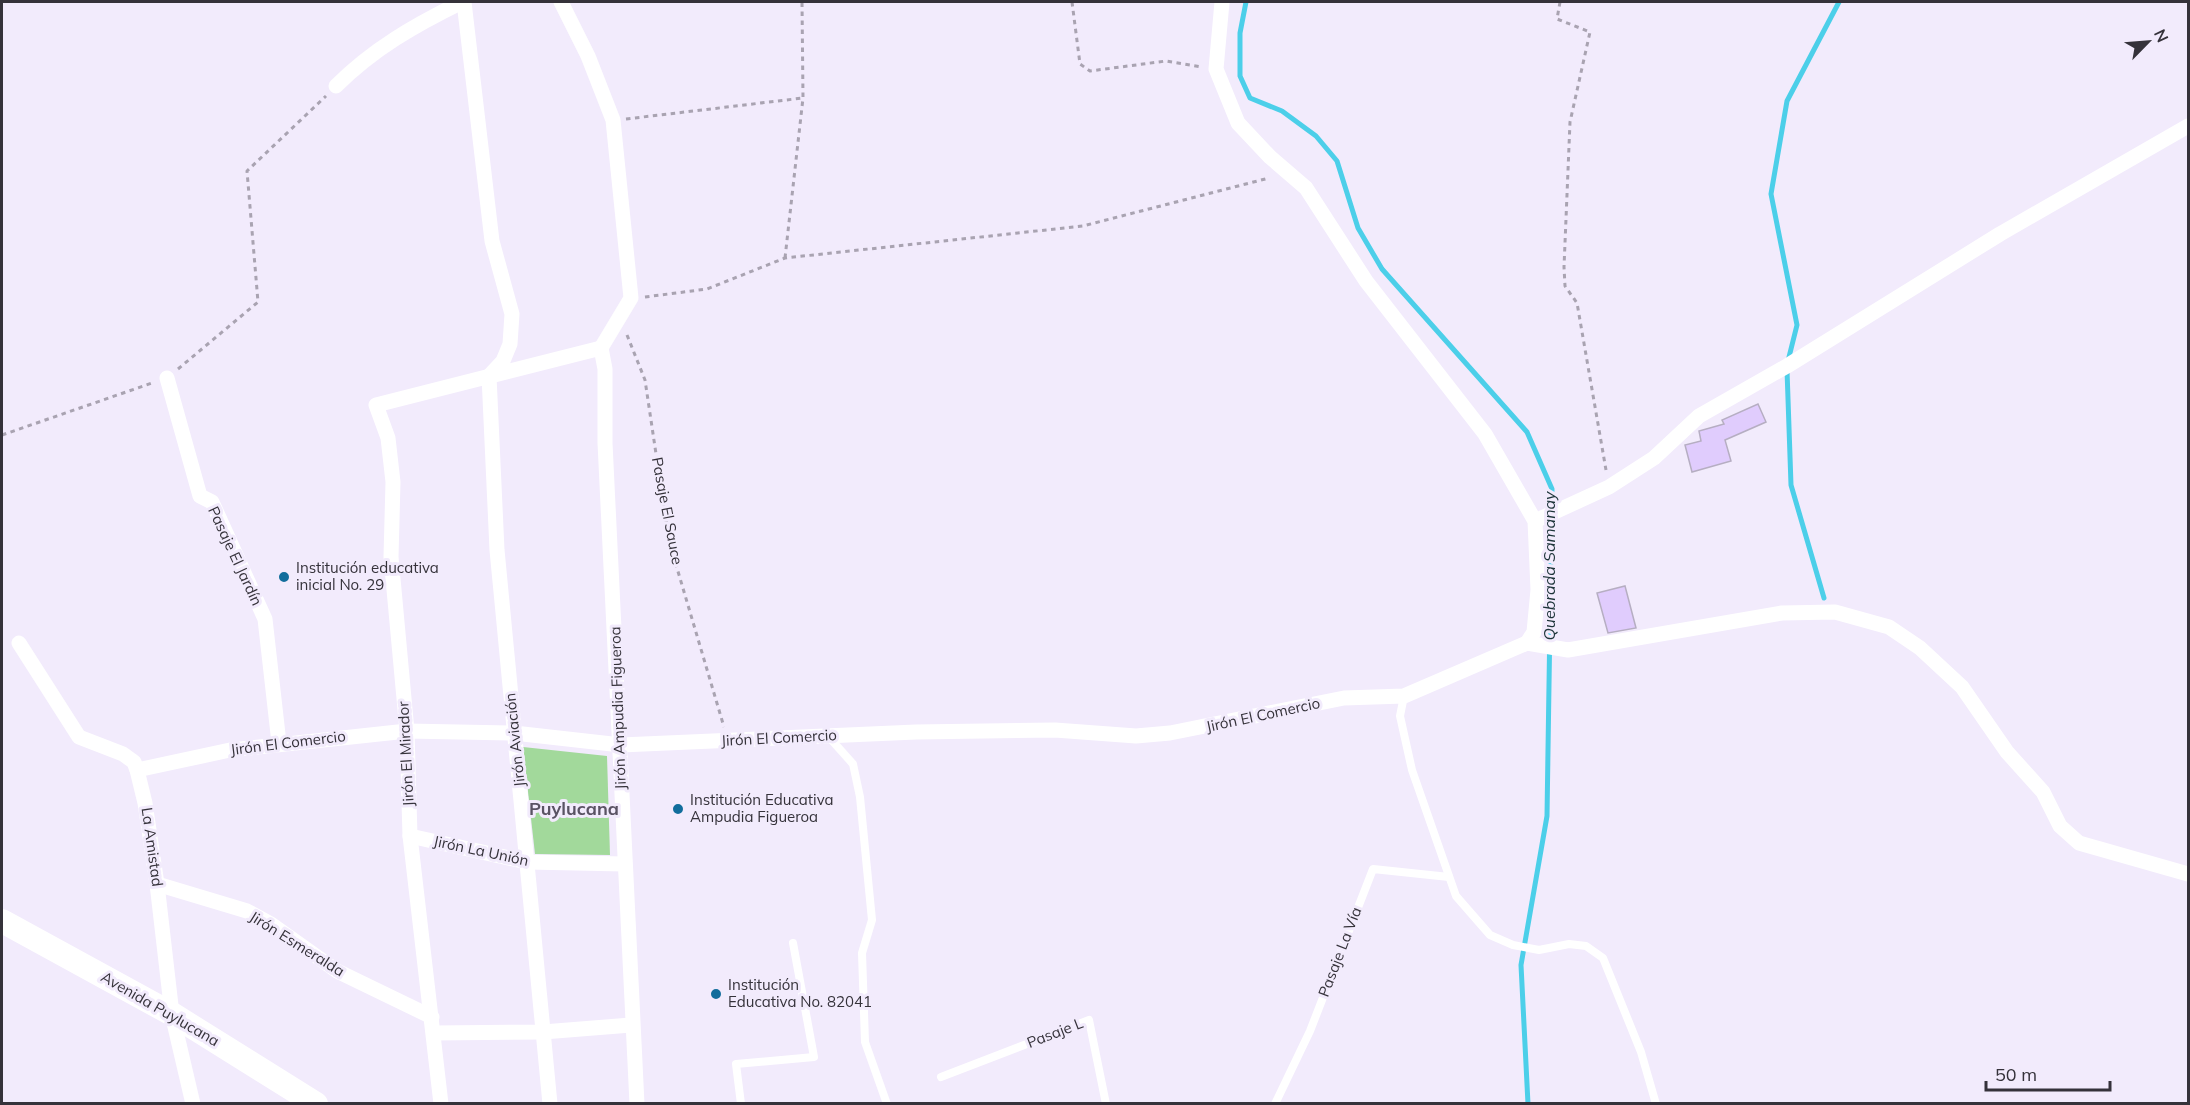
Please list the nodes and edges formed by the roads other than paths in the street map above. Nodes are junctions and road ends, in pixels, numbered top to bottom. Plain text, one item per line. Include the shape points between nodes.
1 (463, 2) edge
2 (561, 2) edge
3 (1222, 2) edge
4 (336, 86) road end
5 (2188, 126) edge
6 (601, 348) junction
7 (489, 376) junction
8 (167, 378) road end
9 (1545, 518) junction
10 (19, 643) dead end
11 (1533, 644) junction
12 (1404, 696) junction
13 (407, 731) junction
14 (514, 733) junction
15 (828, 735) junction
16 (279, 743) junction
17 (621, 745) junction
18 (137, 770) junction
19 (410, 836) junction
20 (527, 862) junction
21 (624, 864) junction
22 (2188, 874) edge
23 (1449, 878) junction
24 (157, 884) junction
25 (2, 921) edge
26 (793, 943) dead end
27 (172, 1014) junction
28 (432, 1017) junction
29 (631, 1025) junction
30 (543, 1032) junction
31 (434, 1033) junction
32 (940, 1077) dead end
33 (193, 1104) edge
34 (316, 1104) edge
35 (441, 1104) edge
36 (550, 1104) edge
37 (637, 1104) edge
38 (741, 1104) edge
39 (887, 1104) edge
40 (1106, 1104) edge
41 (1275, 1104) edge
42 (1656, 1104) edge

1 - 4 street via 411,27 360,62
1 - 7 street via 492,242 512,314 510,344 503,361
2 - 6 street via 613,120 632,298
3 - 9 street via 1216,69 1238,123 1306,188 1366,281
5 - 9 street via 2000,234 1699,416 1654,458 1609,487
6 - 7 street
6 - 17 street, Jirón Ampudia Figueroa
7 - 13 street, Jirón El Mirador via 376,405 388,438 393,482 391,557
7 - 14 street, Jirón Aviación via 497,550
8 - 16 street, Pasaje El Jardín via 200,496 212,502 265,619
9 - 11 street
10 - 18 street via 79,737 123,754 134,762
11 - 12 street, Jirón El Comercio
11 - 22 street via 1568,650 1782,613 1835,612 1889,627 1920,648 1962,687 2007,752 2043,792 2060,826 2079,843
12 - 15 street, Jirón El Comercio via 1344,698 1220,725 1136,736 1055,730
12 - 23 lane via 1400,716 1412,770
13 - 14 street, Jirón El Comercio
13 - 16 street, Jirón El Comercio
13 - 19 street, Jirón El Mirador
14 - 17 street, Jirón El Comercio
14 - 20 street, Jirón Aviación
15 - 17 street, Jirón El Comercio
15 - 39 lane via 853,764 860,797 872,920 862,953 865,1042
16 - 18 street, Jirón El Comercio
17 - 21 street, Jirón Ampudia Figueroa
18 - 24 street, La Amistad
19 - 20 street, Jirón La Unión
19 - 28 street, Jirón El Mirador
20 - 21 street, Jirón La Unión
20 - 30 street, Jirón Aviación
21 - 29 street, Jirón Ampudia Figueroa
23 - 41 lane, Pasaje La Vía via 1373,869 1310,1031
23 - 42 lane via 1456,896 1490,935 1539,950 1569,944 1586,946 1603,958 1641,1052
24 - 27 street, La Amistad
24 - 28 street, Jirón Esmeralda via 247,911 338,971
25 - 27 main road, Avenida Puylucana
26 - 38 lane via 814,1057 736,1064
27 - 33 street, La Amistad
27 - 34 main road, Avenida Puylucana
28 - 31 street, Jirón El Mirador
29 - 30 street
29 - 37 street, Jirón Ampudia Figueroa
30 - 31 street
30 - 36 street, Jirón Aviación
31 - 35 street, Jirón El Mirador
32 - 40 lane, Pasaje L via 1089,1020

